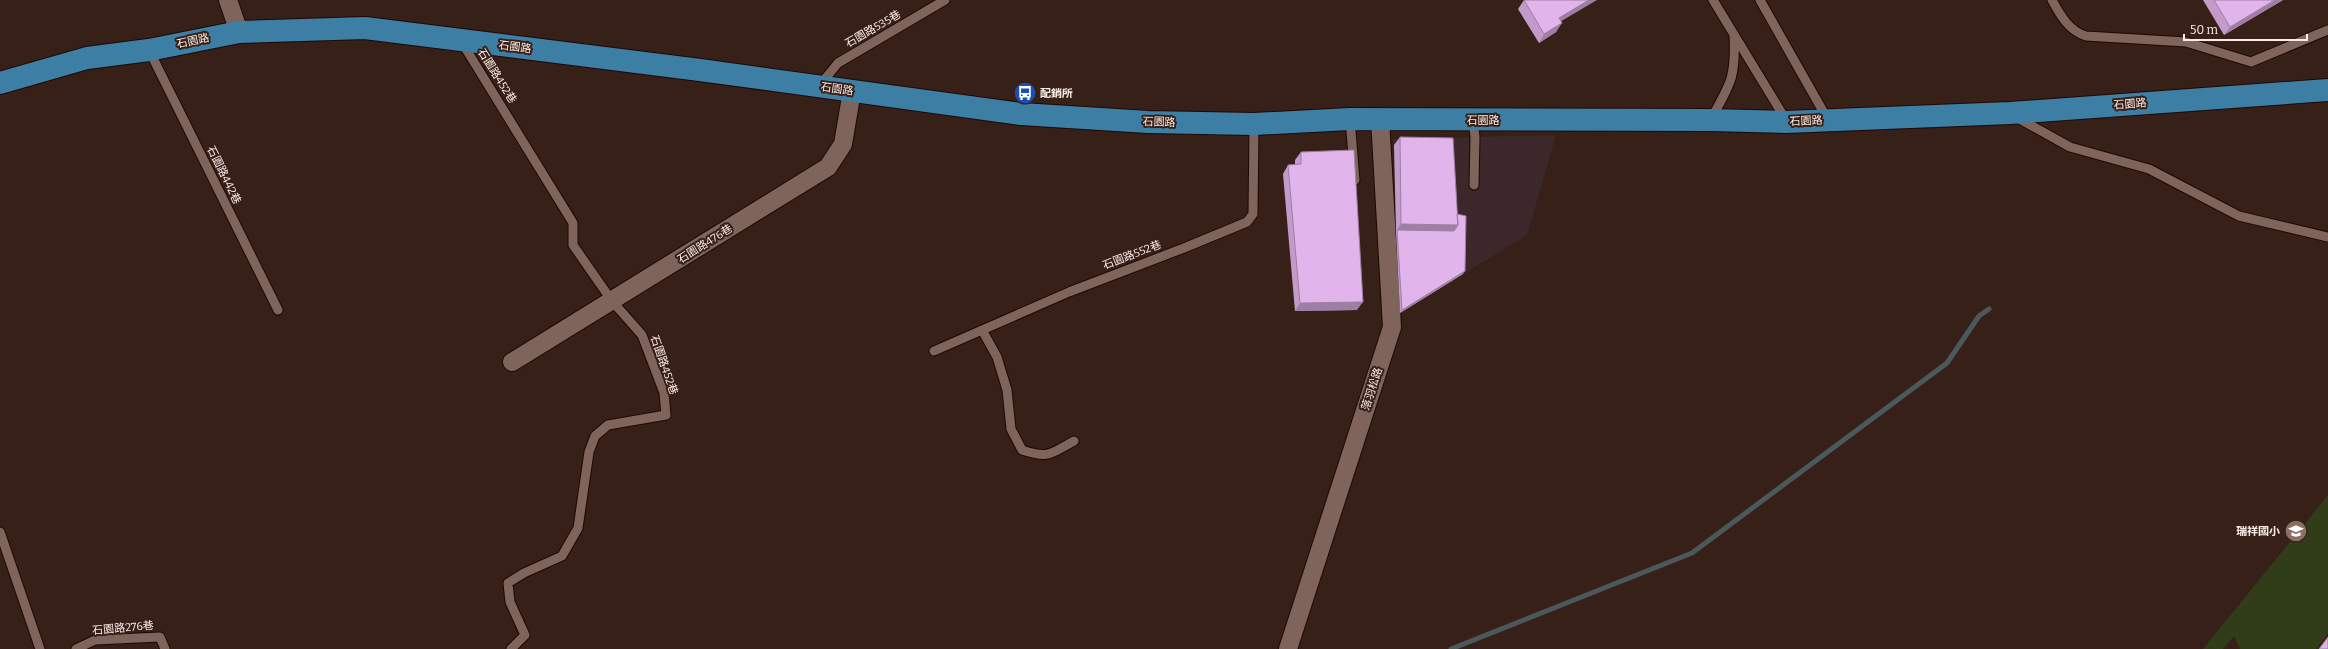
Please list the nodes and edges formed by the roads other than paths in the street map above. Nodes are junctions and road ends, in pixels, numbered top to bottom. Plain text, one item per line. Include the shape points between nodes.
1 (228, 0) edge
2 (945, 0) edge
3 (1713, 0) edge
4 (1760, 0) edge
5 (2052, 0) edge
6 (2328, 30) edge
7 (238, 32) junction
8 (1733, 34) junction
9 (460, 40) junction
10 (149, 50) junction
11 (0, 83) edge
12 (819, 86) junction
13 (852, 90) junction
14 (2328, 90) edge
15 (2010, 113) junction
16 (1350, 120) junction
17 (1380, 120) junction
18 (1473, 120) junction
19 (1710, 120) junction
20 (1828, 120) junction
21 (1786, 122) junction
22 (1254, 124) junction
23 (1474, 185) dead end
24 (1355, 188) edge
25 (2328, 238) edge
26 (612, 301) junction
27 (278, 310) dead end
28 (982, 330) junction
29 (934, 351) dead end
30 (512, 362) dead end
31 (1074, 442) dead end
32 (0, 532) edge
33 (40, 649) edge
34 (76, 649) edge
35 (165, 649) edge
36 (511, 649) edge
37 (1288, 649) edge

1 - 7 street
2 - 12 lane, 石園路535巷 via 838,63
3 - 8 lane
4 - 20 lane
5 - 6 lane via 2076,33 2086,36 2186,42 2251,62
7 - 9 main road, 石園路 via 365,28
7 - 10 main road, 石園路
8 - 19 lane via 1735,58 1732,81
8 - 21 lane
9 - 12 main road, 石園路
9 - 26 lane, 石園路452巷 via 573,223 573,245
10 - 11 main road, 石園路 via 87,58
10 - 27 lane, 石園路442巷
12 - 13 main road, 石園路
13 - 22 main road, 石園路 via 1021,114 1148,122
13 - 26 street, 石園路476巷 via 843,144 828,167
14 - 15 main road, 石園路
15 - 20 main road, 石園路
15 - 25 lane via 2070,147 2149,169 2239,216
16 - 17 main road, 石園路
16 - 22 main road, 石園路
16 - 24 lane via 1354,140
17 - 18 main road, 石園路
17 - 37 street, 落羽松路 via 1392,327
18 - 19 main road, 石園路
18 - 23 lane
19 - 21 main road, 石園路
20 - 21 main road, 石園路
22 - 28 lane, 石園路552巷 via 1253,214 1247,222 1069,292
26 - 30 street, 石園路476巷
26 - 36 lane, 石園路452巷 via 642,336 664,394 666,414 608,424 595,436 589,452 578,528 562,556 508,583 510,602 525,635
28 - 29 lane, 石園路552巷
28 - 31 lane via 997,357 1007,390 1011,429 1022,450 1040,456 1048,455
32 - 33 lane
34 - 35 lane, 石園路276巷 via 95,640 160,636

